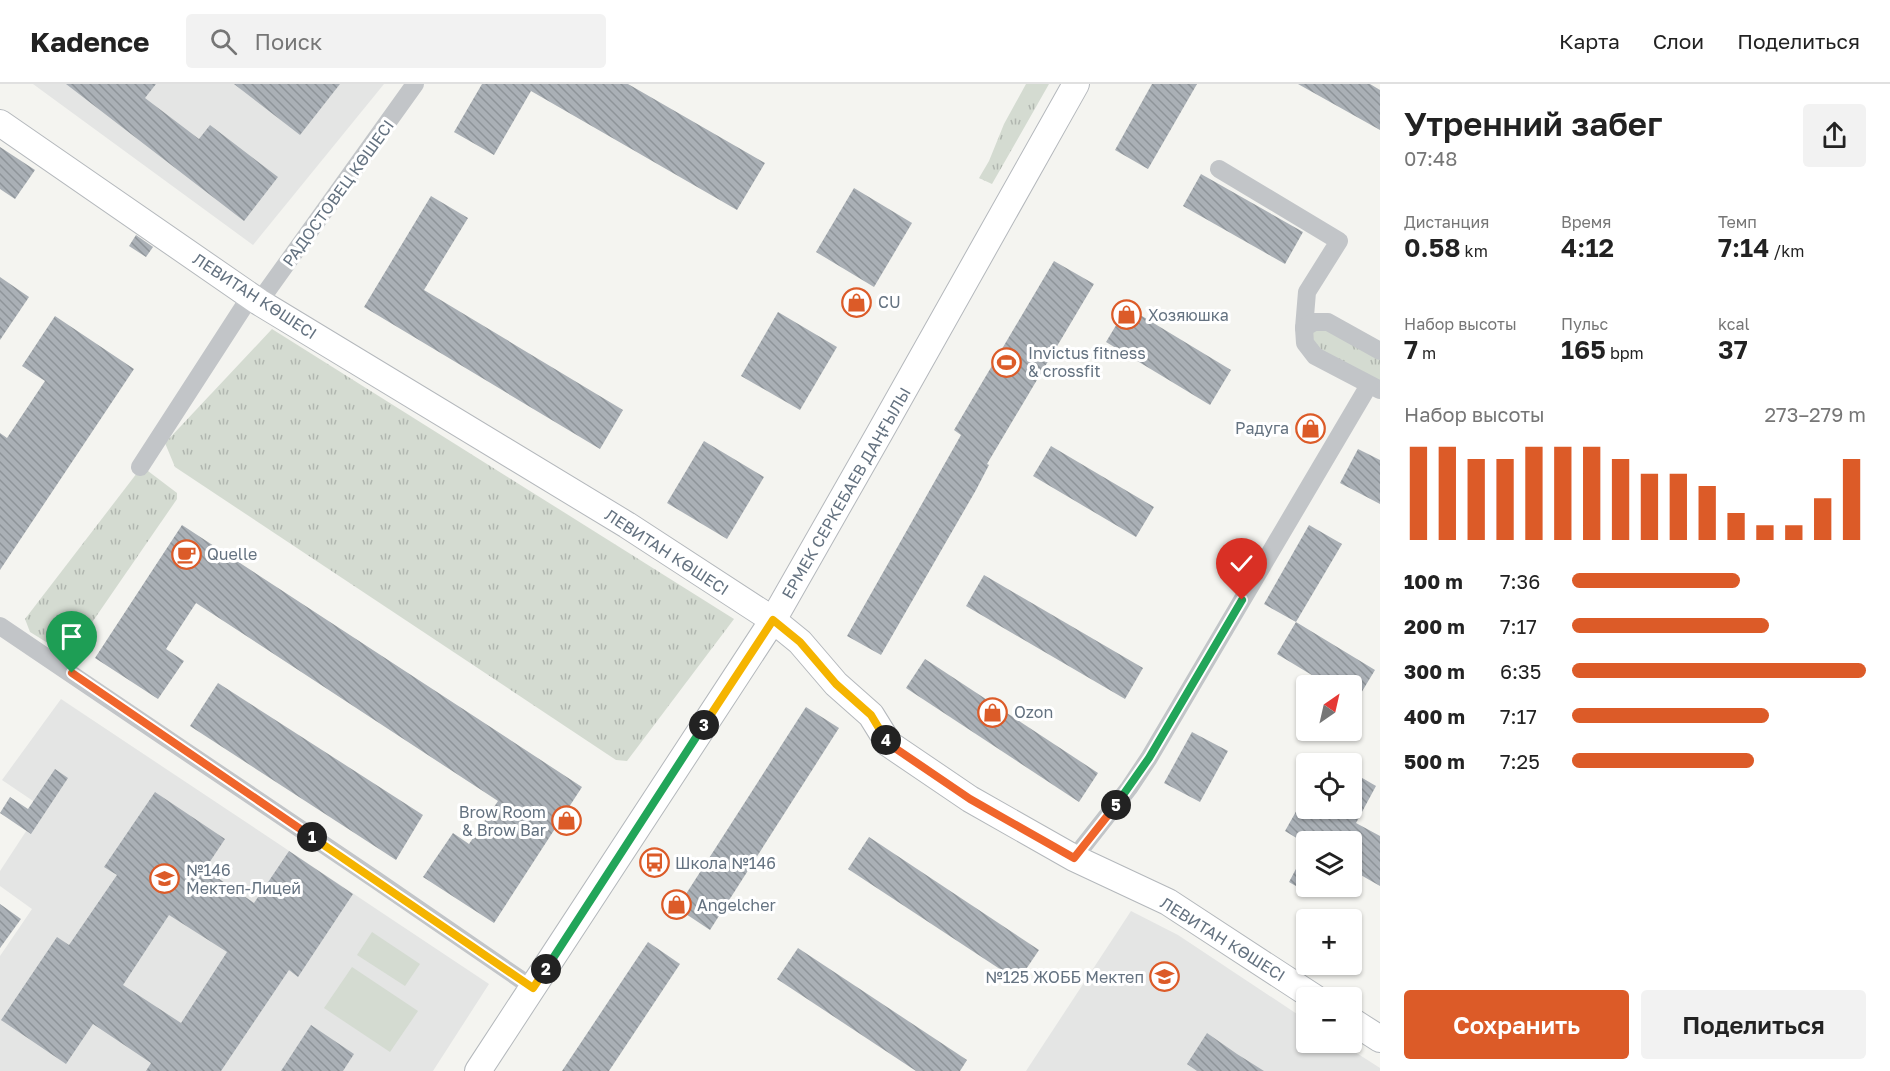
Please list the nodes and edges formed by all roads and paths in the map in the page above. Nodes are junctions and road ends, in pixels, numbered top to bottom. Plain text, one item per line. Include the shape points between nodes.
1 (415, 84) edge
2 (1076, 84) edge
3 (0, 123) edge
4 (1219, 169) dead end
5 (254, 301) junction
6 (1304, 328) junction
7 (1380, 351) edge
8 (1375, 388) edge
9 (140, 467) dead end
10 (773, 620) junction
11 (0, 626) edge
12 (1074, 858) junction
13 (1298, 987) edge
14 (533, 988) junction
15 (1362, 1027) edge
16 (1380, 1039) edge
17 (478, 1071) edge

1 - 5 street, РАДОСТОВЕЦ КӨШЕСІ
2 - 10 street, ЕРМЕК СЕРКЕБАЕВ ДАҢҒЫЛЫ
3 - 5 street, ЛЕВИТАН КӨШЕСІ
4 - 6 street via 1339,241 1307,292
5 - 9 street, РАДОСТОВЕЦ КӨШЕСІ
5 - 10 street, ЛЕВИТАН КӨШЕСІ via 627,525
6 - 7 street via 1314,322 1328,322
6 - 8 street via 1305,343 1315,356
8 - 12 street via 1149,758
10 - 12 street, ЛЕВИТАН КӨШЕСІ via 871,715 889,744 970,799
10 - 14 street, ЕРМЕК СЕРКЕБАЕВ ДАҢҒЫЛЫ
11 - 14 street
12 - 13 street, ЛЕВИТАН КӨШЕСІ via 1168,902
14 - 17 street, ЕРМЕК СЕРКЕБАЕВ ДАҢҒЫЛЫ
15 - 16 street

